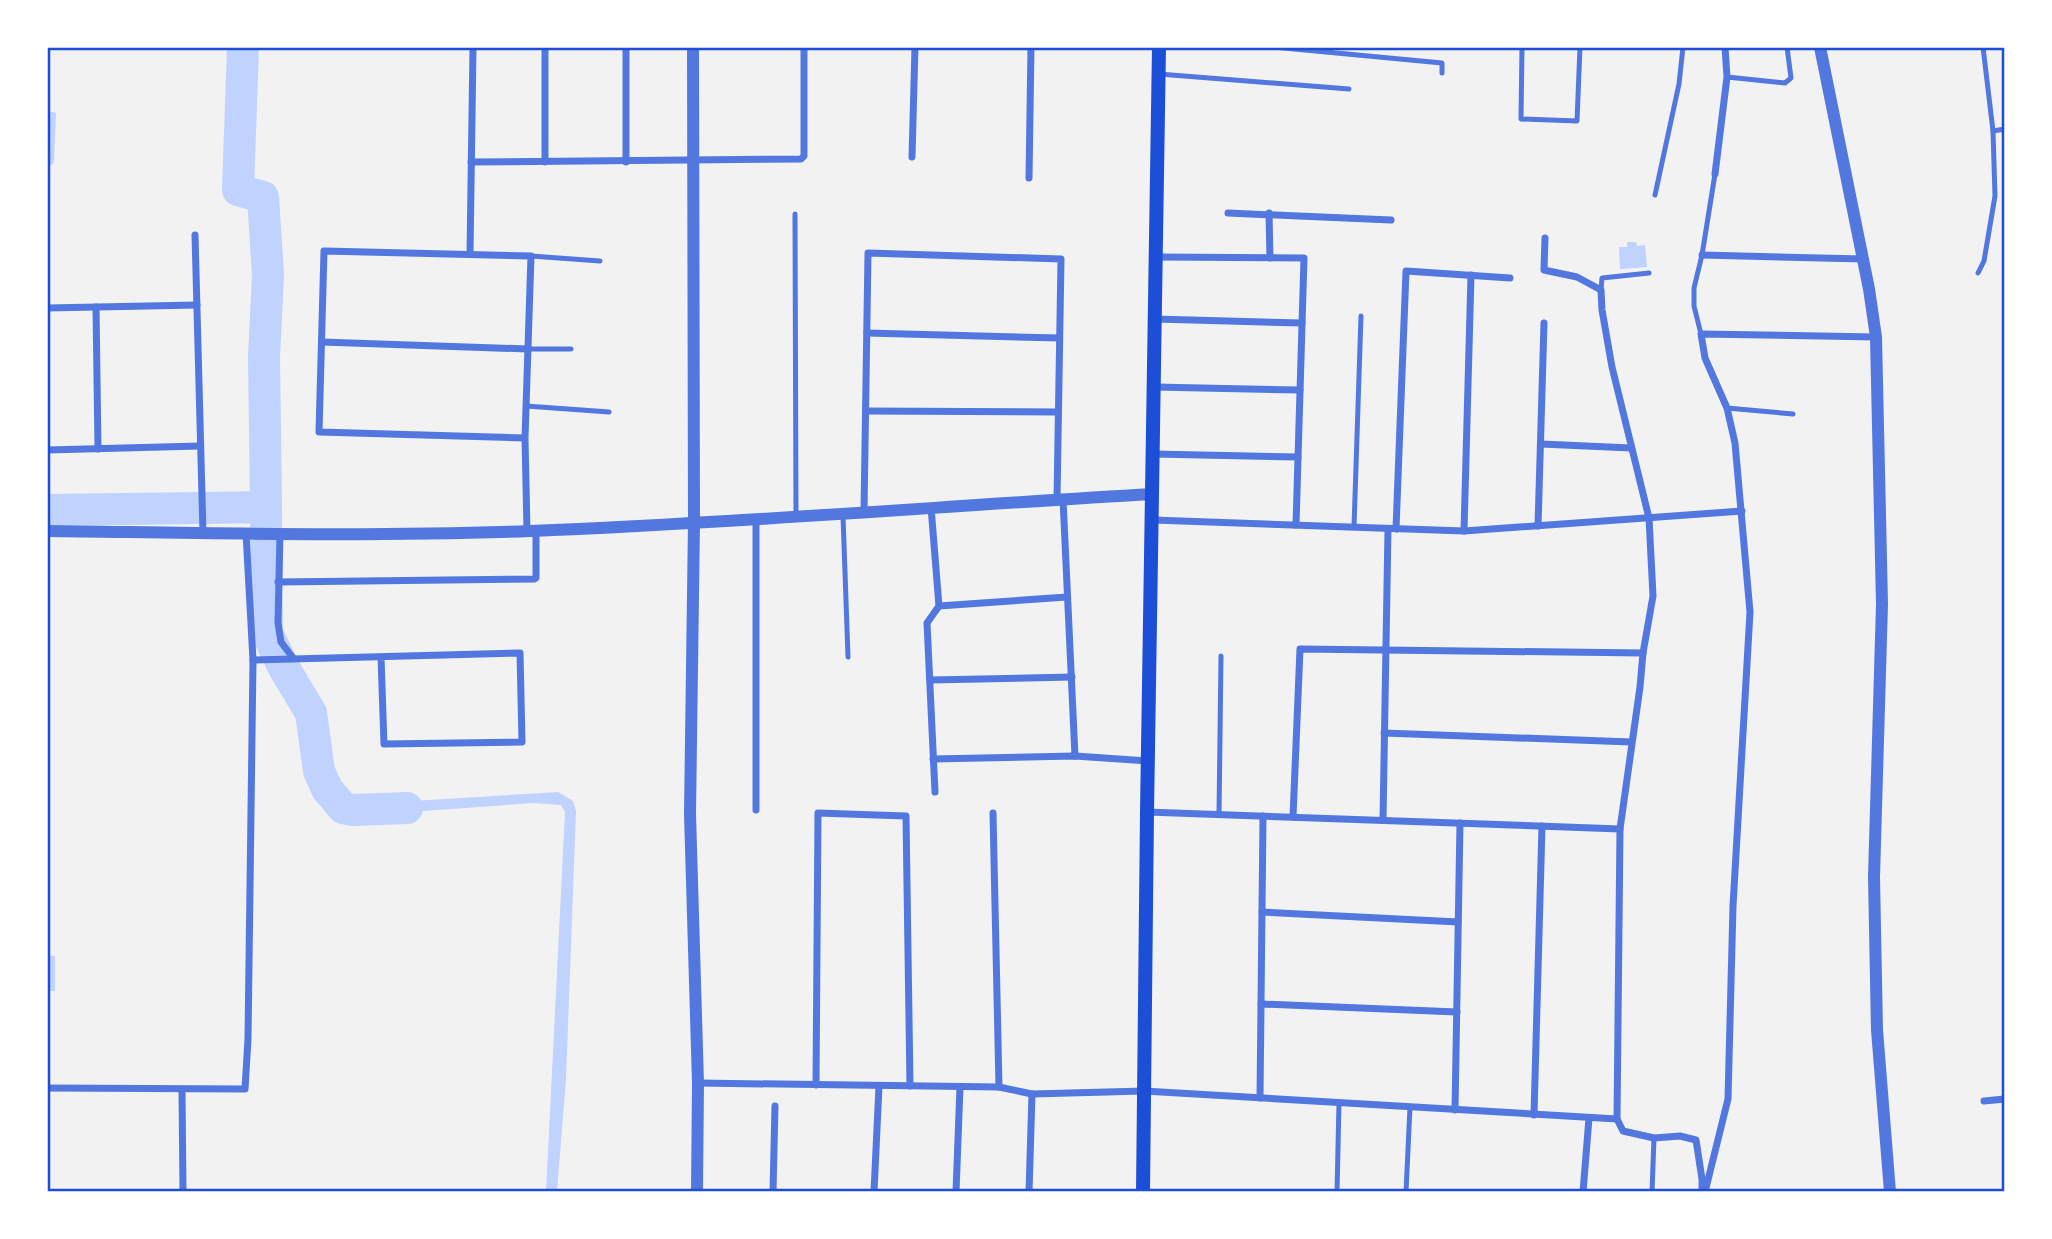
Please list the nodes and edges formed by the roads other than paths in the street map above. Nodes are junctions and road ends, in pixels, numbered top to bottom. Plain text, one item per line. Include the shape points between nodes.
1 (473, 47) edge
2 (545, 47) edge
3 (626, 47) edge
4 (694, 47) edge
5 (804, 47) edge
6 (915, 47) edge
7 (1031, 47) edge
8 (1159, 47) edge
9 (1272, 47) edge
10 (1522, 47) edge
11 (1580, 47) edge
12 (1683, 47) edge
13 (1725, 47) edge
14 (1787, 47) edge
15 (1820, 47) edge
16 (1983, 47) edge
17 (1442, 73) dead end
18 (1159, 74) junction
19 (1727, 78) junction
20 (1349, 89) dead end
21 (2005, 129) edge
22 (1993, 131) junction
23 (912, 157) dead end
24 (471, 162) junction
25 (545, 162) junction
26 (626, 162) junction
27 (695, 162) junction
28 (1715, 174) joint
29 (1029, 178) dead end
30 (1655, 195) dead end
31 (1228, 213) dead end
32 (1269, 213) junction
33 (795, 214) dead end
34 (1391, 220) dead end
35 (195, 234) dead end
36 (1545, 238) dead end
37 (470, 254) junction
38 (1702, 255) junction
39 (531, 256) junction
40 (1156, 257) junction
41 (1270, 258) junction
42 (1863, 259) junction
43 (600, 261) dead end
44 (1649, 273) dead end
45 (1978, 273) dead end
46 (1471, 275) junction
47 (1510, 278) dead end
48 (1601, 290) junction
49 (197, 305) junction
50 (96, 307) junction
51 (47, 308) edge
52 (1361, 316) dead end
53 (1155, 319) junction
54 (1302, 323) junction
55 (1544, 323) dead end
56 (867, 333) junction
57 (1701, 334) junction
58 (1876, 337) junction
59 (1059, 338) junction
60 (321, 342) junction
61 (528, 349) junction
62 (571, 349) dead end
63 (1154, 387) junction
64 (1300, 390) junction
65 (526, 406) junction
66 (1727, 408) junction
67 (866, 411) junction
68 (608, 412) dead end
69 (1058, 412) junction
70 (1793, 414) dead end
71 (525, 438) junction
72 (1541, 444) junction
73 (200, 446) junction
74 (98, 449) junction
75 (1631, 449) junction
76 (47, 450) edge
77 (1152, 454) junction
78 (1298, 457) junction
79 (1152, 494) junction
80 (1060, 499) junction
81 (931, 507) junction
82 (864, 511) junction
83 (1742, 511) junction
84 (843, 513) junction
85 (796, 517) junction
86 (1649, 518) junction
87 (756, 520) junction
88 (1153, 520) junction
89 (694, 523) junction
90 (1296, 525) junction
91 (1538, 526) junction
92 (1354, 527) junction
93 (1392, 529) junction
94 (47, 531) edge
95 (531, 531) junction
96 (1464, 531) junction
97 (203, 533) junction
98 (251, 533) junction
99 (276, 533) junction
100 (278, 582) junction
101 (1068, 597) junction
102 (939, 606) junction
103 (1385, 650) junction
104 (1643, 653) junction
105 (1221, 656) dead end
106 (380, 657) junction
107 (848, 657) dead end
108 (288, 658) junction
109 (253, 660) junction
110 (1072, 677) junction
111 (930, 680) junction
112 (1384, 733) junction
113 (1631, 741) junction
114 (1076, 756) junction
115 (933, 758) junction
116 (1148, 761) junction
117 (935, 792) dead end
118 (756, 810) dead end
119 (1146, 812) junction
120 (993, 813) dead end
121 (1219, 815) junction
122 (1263, 816) junction
123 (1293, 817) junction
124 (1383, 820) junction
125 (1460, 823) junction
126 (1542, 826) junction
127 (1620, 829) junction
128 (1262, 912) junction
129 (1458, 922) junction
130 (1261, 1004) junction
131 (1457, 1012) junction
132 (698, 1083) junction
133 (816, 1084) junction
134 (879, 1086) junction
135 (909, 1086) junction
136 (960, 1087) junction
137 (999, 1087) junction
138 (47, 1088) edge
139 (182, 1090) junction
140 (1144, 1091) junction
141 (1032, 1094) junction
142 (1260, 1098) junction
143 (2005, 1099) edge
144 (1984, 1101) dead end
145 (1339, 1103) junction
146 (775, 1106) dead end
147 (1410, 1107) junction
148 (1455, 1110) junction
149 (1534, 1115) junction
150 (1589, 1118) junction
151 (1617, 1119) junction
152 (1654, 1138) junction
153 (183, 1192) edge
154 (698, 1192) edge
155 (773, 1192) edge
156 (874, 1192) edge
157 (956, 1192) edge
158 (1029, 1192) edge
159 (1143, 1192) edge
160 (1337, 1192) edge
161 (1406, 1192) edge
162 (1583, 1192) edge
163 (1652, 1192) edge
164 (1703, 1192) edge
165 (1890, 1192) edge

1 - 24 street
2 - 25 street
3 - 26 street
4 - 27 street
5 - 27 street via 804,156
6 - 23 street
7 - 29 street
8 - 18 main road
9 - 17 lane via 1442,63
10 - 11 lane via 1521,120 1577,121
12 - 30 lane
13 - 19 street
14 - 19 lane via 1791,78 1785,83
15 - 42 street
16 - 22 lane
18 - 20 lane
18 - 40 main road
19 - 28 street
21 - 22 lane
22 - 45 lane via 1995,196
24 - 25 street
24 - 37 street
25 - 26 street
26 - 27 street
27 - 89 street
28 - 38 lane
31 - 32 street
32 - 34 street
32 - 41 street
33 - 85 lane
35 - 49 street
36 - 48 street via 1544,270 1577,277
37 - 39 street
37 - 60 street via 324,251
38 - 42 street
38 - 57 lane via 1694,288
39 - 43 lane
39 - 61 street
40 - 41 street
40 - 53 main road
41 - 54 street via 1304,258
42 - 58 street
44 - 48 lane via 1602,278
46 - 47 street
46 - 93 street via 1406,271
46 - 96 street
48 - 75 street
49 - 50 street
49 - 73 street
50 - 51 street
50 - 74 street
52 - 92 lane
53 - 54 street
53 - 63 main road
54 - 64 street
55 - 72 street
56 - 59 street
56 - 59 street via 869,253 1061,259
56 - 67 street
57 - 58 street
57 - 66 street via 1705,358
58 - 165 street via 1882,604 1874,891 1877,1030
59 - 69 street
60 - 61 street
60 - 71 street via 319,432
61 - 62 lane
61 - 65 street
63 - 64 street
63 - 77 main road
64 - 78 street
65 - 68 lane
65 - 71 street
66 - 70 lane
66 - 83 street
67 - 69 street
67 - 82 street
69 - 80 street
71 - 95 street
72 - 75 street
72 - 91 street
73 - 74 street
73 - 97 street
74 - 76 street
75 - 86 street
77 - 78 street
77 - 79 main road
78 - 90 street
79 - 80 street
79 - 88 main road
80 - 81 street
80 - 101 street
81 - 82 street
81 - 102 street
82 - 84 street
83 - 86 street
83 - 164 street via 1750,612 1733,906 1728,1099
84 - 85 street
84 - 107 lane
85 - 87 street
86 - 91 street
86 - 104 street via 1653,596
87 - 89 street
87 - 118 street
88 - 90 street
88 - 116 main road
89 - 95 street
89 - 132 street via 690,814
90 - 92 street
91 - 96 street
92 - 93 street
93 - 96 street
93 - 103 street
94 - 97 street
95 - 99 street
95 - 100 street via 534,579
97 - 98 street
98 - 99 street
98 - 109 street
99 - 100 street
100 - 108 street via 278,623
101 - 102 street
101 - 110 street
102 - 111 street via 927,623
103 - 104 street
103 - 112 street
103 - 123 street via 1300,649
104 - 113 street
105 - 121 lane
106 - 106 street via 520,653 522,742 384,744
106 - 108 street
108 - 109 street
109 - 139 street via 245,1089
110 - 111 street
110 - 114 street
111 - 115 street
112 - 113 street
112 - 124 street
113 - 127 street
114 - 115 street
114 - 116 street
115 - 117 street
116 - 119 main road
119 - 121 street
119 - 140 main road
120 - 137 street
121 - 122 street
122 - 123 street
122 - 128 street
123 - 124 street
124 - 125 street
125 - 126 street
125 - 129 street
126 - 127 street
126 - 149 street
127 - 151 street
128 - 129 street
128 - 130 street
129 - 131 street
130 - 131 street
130 - 142 street
131 - 148 street
132 - 133 street
132 - 154 street
133 - 134 street
133 - 135 street via 818,813 906,816
134 - 135 street
134 - 156 street
135 - 136 street
136 - 137 street
136 - 157 street
137 - 141 street
138 - 139 street
139 - 153 street
140 - 141 street
140 - 142 street
140 - 159 main road
141 - 158 street
142 - 145 street
143 - 144 street
145 - 147 street
145 - 160 lane
146 - 155 street
147 - 148 street
147 - 161 lane
148 - 149 street
149 - 150 street
150 - 151 street
150 - 162 street
151 - 152 street via 1623,1132
152 - 163 lane
152 - 164 street via 1696,1140

